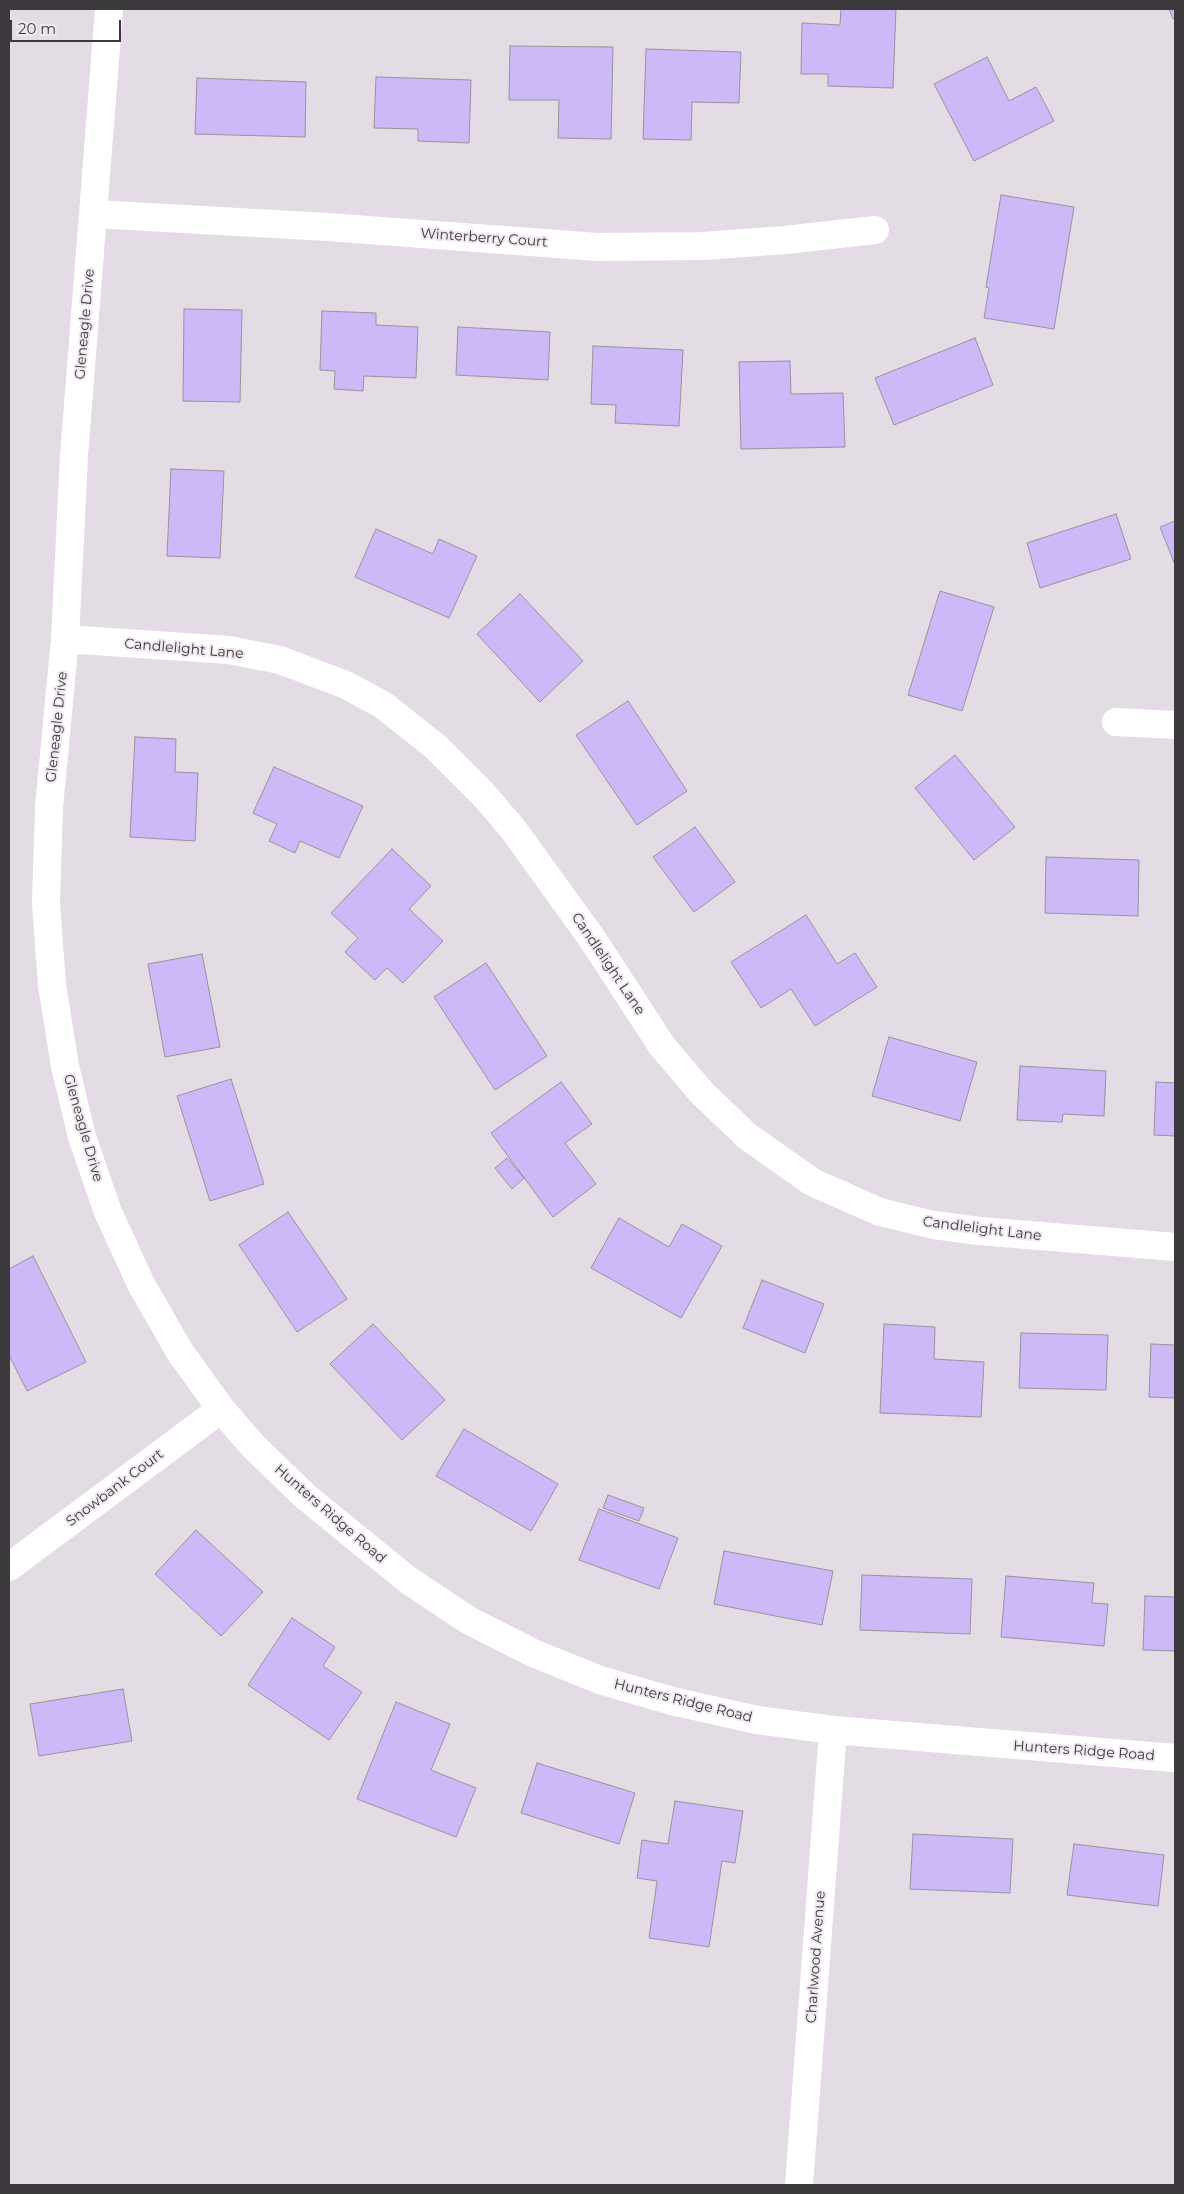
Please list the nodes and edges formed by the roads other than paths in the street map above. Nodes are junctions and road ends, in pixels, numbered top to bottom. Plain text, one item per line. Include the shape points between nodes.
1 (109, 9) edge
2 (94, 214) junction
3 (874, 230) dead end
4 (65, 639) junction
5 (1116, 722) dead end
6 (1175, 725) edge
7 (1175, 1247) edge
8 (222, 1409) junction
9 (9, 1567) edge
10 (833, 1730) junction
11 (1175, 1758) edge
12 (799, 2185) edge

1 - 2 street, Gleneagle Drive
2 - 3 street, Winterberry Court via 598,247 703,246
2 - 4 street, Gleneagle Drive via 74,456
4 - 7 street, Candlelight Lane via 229,650 280,660 346,685 383,705 436,747 513,829 593,940 662,1046 702,1093 747,1136 812,1182 880,1212 934,1225
4 - 8 street, Gleneagle Drive via 49,807 46,903 52,985 65,1066 82,1136 105,1202 141,1284 180,1352
5 - 6 street
8 - 9 street, Snowbank Court
8 - 10 street, Hunters Ridge Road via 254,1447 306,1497 408,1580 468,1620 533,1653 600,1680 672,1701 757,1720
10 - 11 street, Hunters Ridge Road
10 - 12 street, Charlwood Avenue

